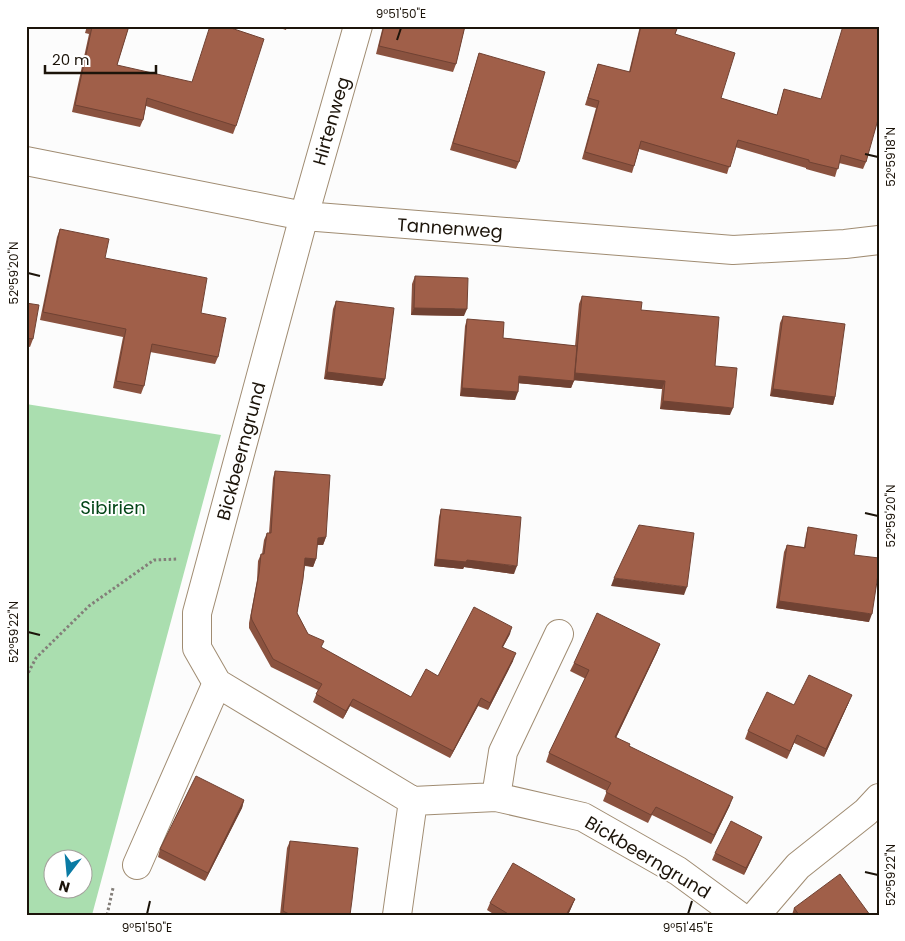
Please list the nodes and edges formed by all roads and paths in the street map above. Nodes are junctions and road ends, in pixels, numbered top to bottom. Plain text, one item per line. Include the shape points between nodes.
1 (358, 26) edge
2 (26, 161) edge
3 (304, 216) junction
4 (879, 240) edge
5 (212, 558) junction
6 (559, 634) dead end
7 (26, 677) edge
8 (217, 683) junction
9 (496, 796) junction
10 (879, 798) edge
11 (413, 801) junction
12 (137, 865) dead end
13 (397, 915) edge
14 (738, 915) edge
15 (756, 915) edge

1 - 3 street, Hirtenweg
2 - 3 street, Tannenweg
3 - 4 street, Tannenweg via 733,250
3 - 5 street, Bickbeerngrund
5 - 7 path via 154,560 89,606 36,658
5 - 8 street, Bickbeerngrund via 197,613 197,648
6 - 9 street via 503,752
8 - 11 street, Bickbeerngrund
8 - 12 street
9 - 11 street, Bickbeerngrund
9 - 14 street, Bickbeerngrund via 583,816 678,871
10 - 15 street via 798,866
11 - 13 street

